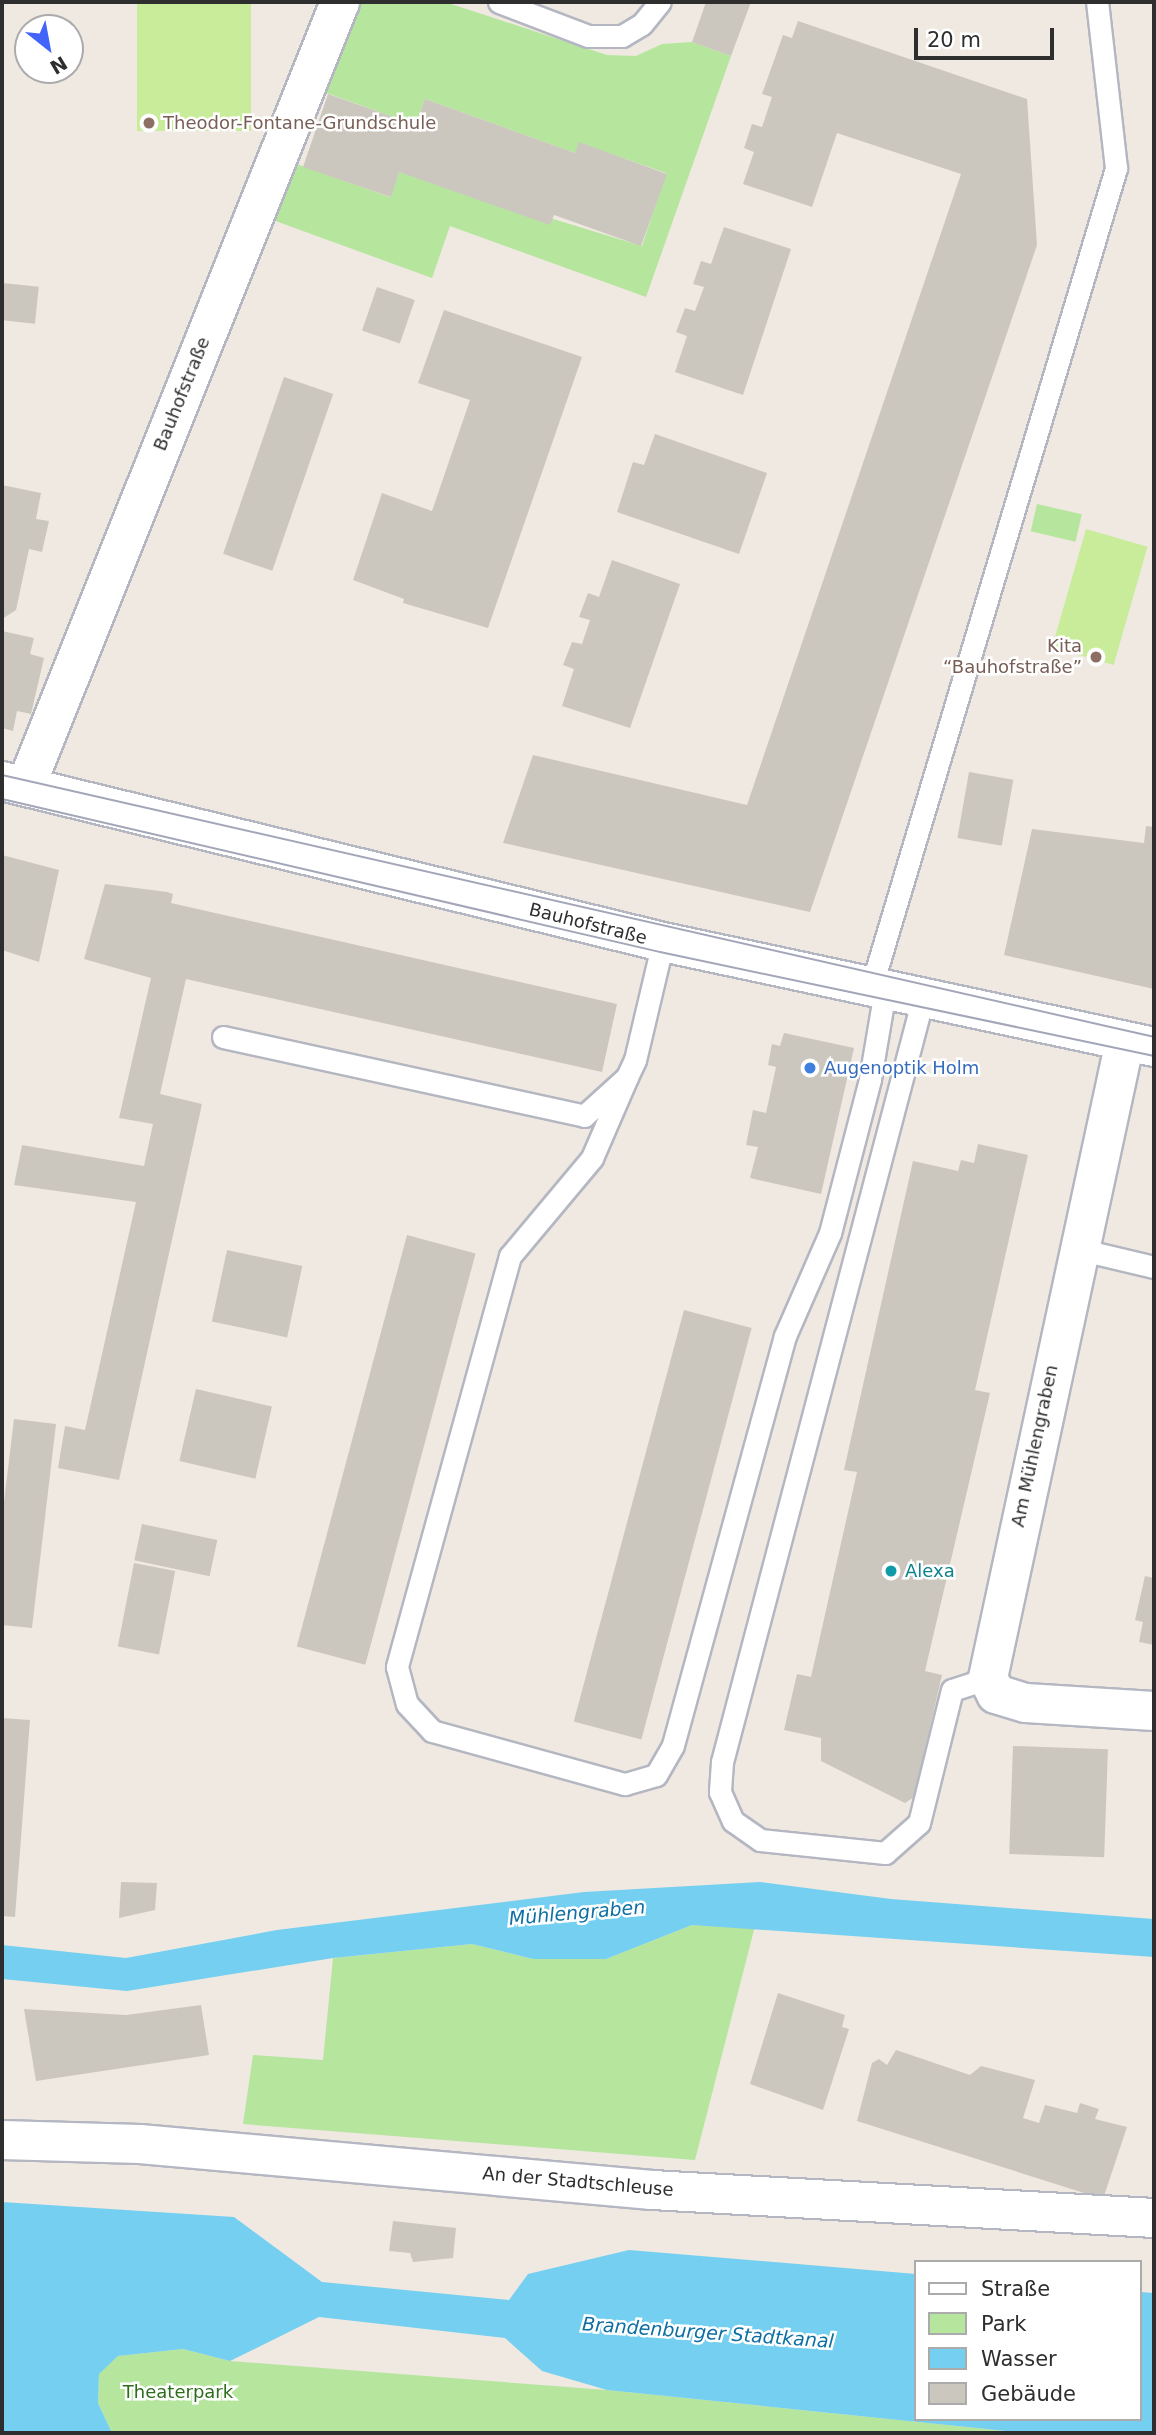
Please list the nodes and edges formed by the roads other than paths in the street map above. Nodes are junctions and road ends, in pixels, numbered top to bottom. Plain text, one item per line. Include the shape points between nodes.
1 (340, 2) edge
2 (499, 2) edge
3 (660, 2) edge
4 (1097, 2) edge
5 (14, 783) edge
6 (663, 942) junction
7 (878, 989) junction
8 (923, 998) junction
9 (223, 1037) dead end
10 (1140, 1044) edge
11 (627, 1077) junction
12 (1078, 1249) junction
13 (1154, 1267) edge
14 (988, 1678) junction
15 (1154, 1712) edge
16 (2, 2140) edge
17 (1154, 2218) edge

1 - 5 street, Bauhofstraße
2 - 3 lane via 588,36 622,36 642,23
4 - 7 lane via 1116,169
5 - 6 street, Bauhofstraße
6 - 7 street, Bauhofstraße
6 - 11 lane
7 - 8 street, Bauhofstraße
7 - 11 lane via 870,1079 830,1233 785,1336 673,1745 656,1775 625,1784 432,1731 407,1704 397,1667 510,1256 592,1158
8 - 10 street, Bauhofstraße
8 - 14 lane via 722,1762 720,1792 733,1821 760,1840 885,1853 919,1824 952,1690
9 - 11 lane via 584,1116
10 - 12 street, Am Mühlengraben
12 - 13 lane
12 - 14 street, Am Mühlengraben
14 - 15 street via 996,1694 1026,1703
16 - 17 street, An der Stadtschleuse via 140,2144 652,2190

